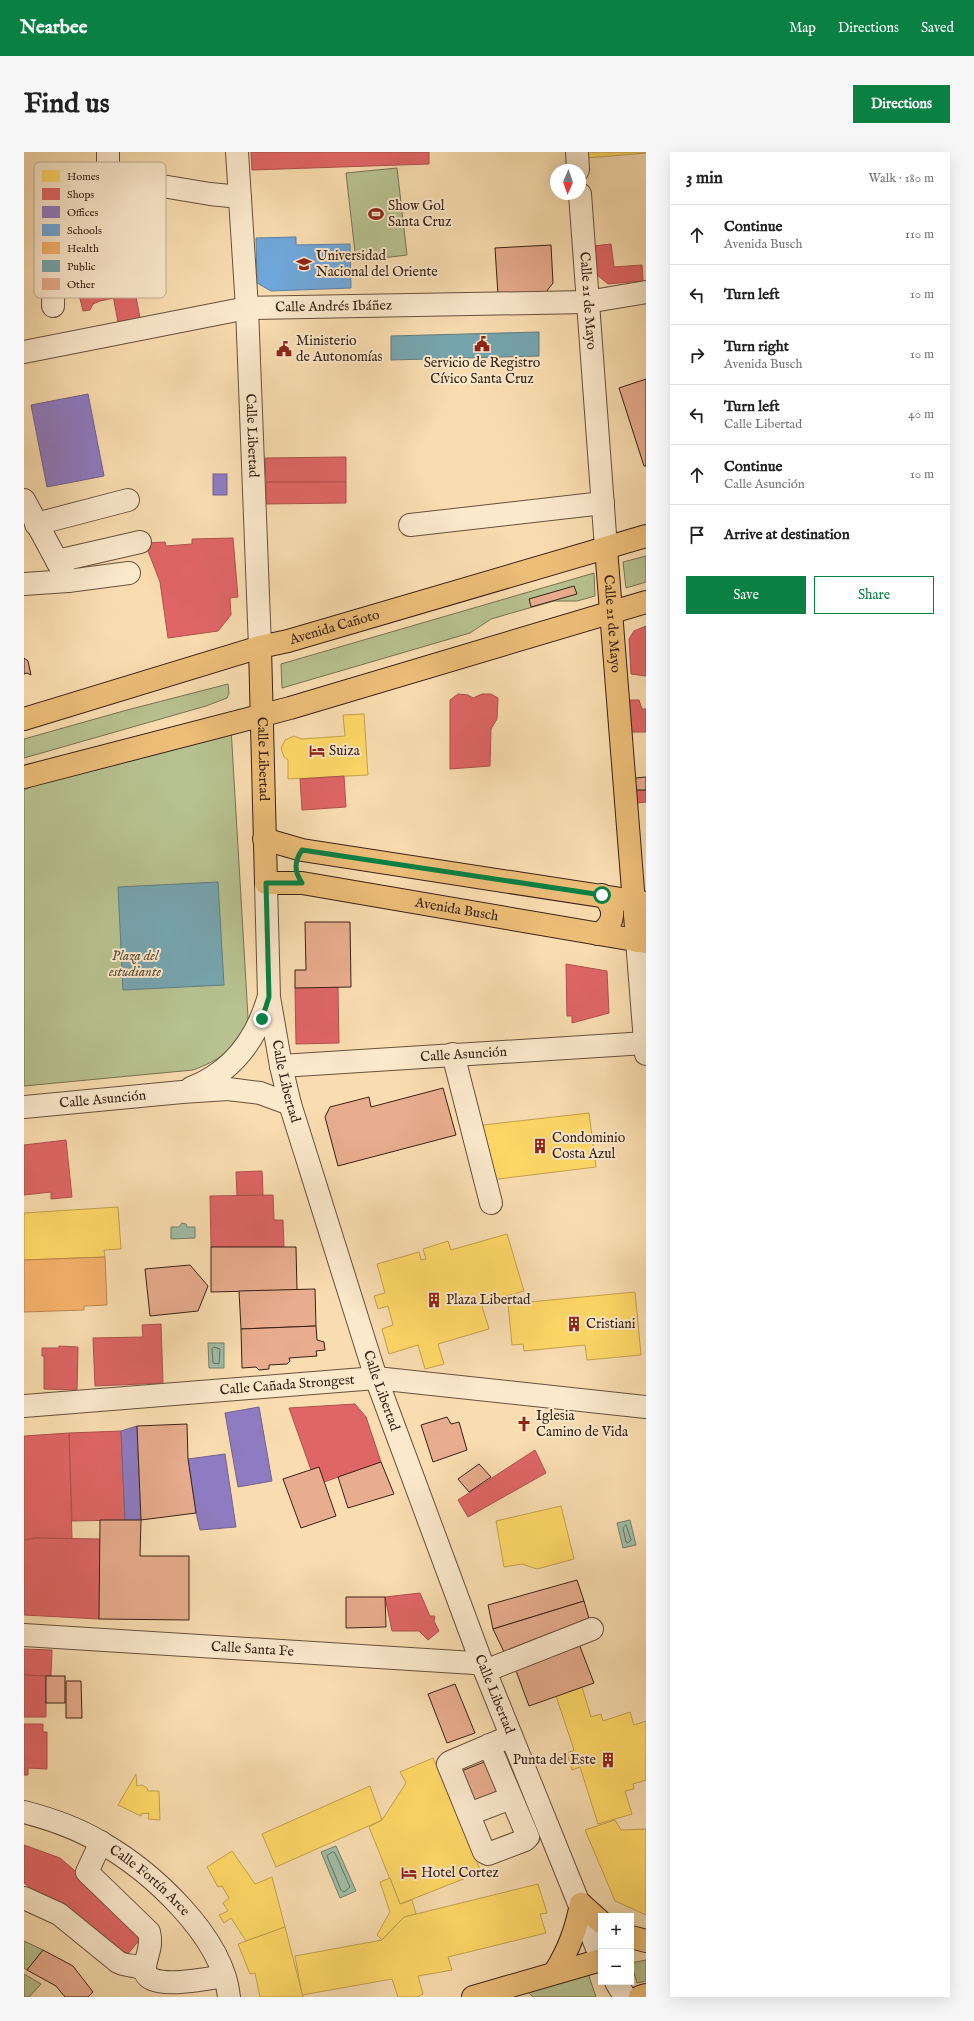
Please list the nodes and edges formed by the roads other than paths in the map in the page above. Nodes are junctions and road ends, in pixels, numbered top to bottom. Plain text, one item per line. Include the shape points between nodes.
1 (237, 152) edge
2 (577, 152) edge
3 (578, 164) edge
4 (166, 187) edge
5 (240, 197) junction
6 (580, 200) edge
7 (646, 292) edge
8 (53, 298) edge
9 (587, 302) junction
10 (53, 306) dead end
11 (247, 308) junction
12 (24, 352) edge
13 (24, 500) edge
14 (128, 500) dead end
15 (603, 502) junction
16 (36, 524) junction
17 (410, 525) dead end
18 (646, 536) edge
19 (140, 542) dead end
20 (113, 548) junction
21 (606, 548) junction
22 (57, 560) junction
23 (68, 581) junction
24 (24, 584) edge
25 (646, 602) edge
26 (611, 613) junction
27 (260, 647) junction
28 (263, 715) junction
29 (24, 719) edge
30 (24, 777) edge
31 (264, 839) junction
32 (302, 850) junction
33 (266, 883) junction
34 (302, 883) junction
35 (602, 895) junction
36 (640, 902) edge
37 (598, 934) junction
38 (641, 942) edge
39 (269, 997) junction
40 (646, 1047) edge
41 (453, 1054) junction
42 (281, 1066) junction
43 (182, 1092) junction
44 (290, 1104) junction
45 (24, 1107) edge
46 (491, 1203) dead end
47 (376, 1378) junction
48 (24, 1406) edge
49 (646, 1407) edge
50 (592, 1629) dead end
51 (24, 1635) edge
52 (483, 1666) junction
53 (511, 1736) junction
54 (488, 1745) junction
55 (511, 1798) junction
56 (24, 1812) edge
57 (469, 1814) junction
58 (101, 1842) junction
59 (24, 1898) edge
60 (581, 1904) junction
61 (598, 1919) edge
62 (634, 1938) edge
63 (646, 1941) edge
64 (646, 1948) edge
65 (598, 1951) edge
66 (634, 1951) edge
67 (598, 1960) edge
68 (144, 1970) junction
69 (555, 1972) junction
70 (224, 1976) junction
71 (607, 1985) edge
72 (618, 1985) edge
73 (517, 1990) edge
74 (646, 1995) edge
75 (228, 1997) edge
76 (473, 1997) edge
77 (610, 1997) edge
78 (626, 1997) edge
79 (640, 1997) edge

1 - 5 street, Calle Libertad
2 - 3 street
4 - 5 street
5 - 11 street, Calle Libertad
6 - 9 street, Calle 21 de Mayo
7 - 9 street, Calle Andrés Ibáñez
8 - 10 street
9 - 11 street, Calle Andrés Ibáñez
9 - 15 street, Calle 21 de Mayo
11 - 12 street, Calle Andrés Ibáñez
11 - 27 street, Calle Libertad
13 - 16 street
14 - 16 street
15 - 17 street
15 - 21 street, Calle 21 de Mayo
16 - 22 street
18 - 21 main road, Avenida Cañoto
19 - 20 street
20 - 22 street
20 - 23 street via 123,574
21 - 26 main road, Calle 21 de Mayo
21 - 27 main road, Avenida Cañoto
22 - 23 street
23 - 24 street
25 - 26 main road
26 - 28 main road
26 - 36 main road, Calle 21 de Mayo
27 - 28 main road, Calle Libertad
27 - 29 main road, Avenida Cañoto
28 - 30 main road
28 - 31 main road, Calle Libertad
31 - 32 main road
31 - 33 main road, Calle Libertad
32 - 34 main road via 296,863 298,877
32 - 35 main road
33 - 34 main road, Avenida Busch
33 - 39 street, Calle Libertad
34 - 37 main road, Avenida Busch
35 - 36 main road
35 - 37 main road via 612,908 613,916 605,930
36 - 38 main road, Calle 21 de Mayo
37 - 38 main road, Avenida Busch
38 - 40 street, Calle 21 de Mayo
39 - 42 street, Calle Libertad
39 - 43 street, Calle Asunción via 262,1019 243,1051 216,1076
40 - 41 street, Calle Asunción
41 - 42 street, Calle Asunción
41 - 46 street
42 - 44 street, Calle Libertad
43 - 44 street, Calle Asunción via 249,1090
43 - 45 street, Calle Asunción
44 - 47 street, Calle Libertad
47 - 48 street, Calle Cañada Strongest
47 - 49 street, Calle Cañada Strongest
47 - 52 street, Calle Libertad
50 - 52 street, Calle Santa Fe
51 - 52 street, Calle Santa Fe via 466,1662
52 - 53 street, Calle Libertad
53 - 54 street
53 - 60 street, Calle Libertad
54 - 55 street
54 - 57 street via 448,1764
55 - 57 street
55 - 57 street via 527,1839 488,1854 484,1852
56 - 58 street, Calle Fortín Arce via 47,1818
58 - 68 street via 87,1872 149,1932 151,1944
58 - 70 street, Calle Fortín Arce via 157,1883 186,1912 204,1936
59 - 68 street via 59,1914 118,1962 128,1966 139,1966
60 - 61 main road
60 - 65 street, Calle Libertad
60 - 69 main road via 571,1944
62 - 63 main road
64 - 66 main road
67 - 69 main road
68 - 70 street via 148,1978 163,1982 194,1981
69 - 73 main road
70 - 75 street, Calle Fortín Arce
71 - 77 street
72 - 78 street
73 - 76 main road
74 - 79 main road

